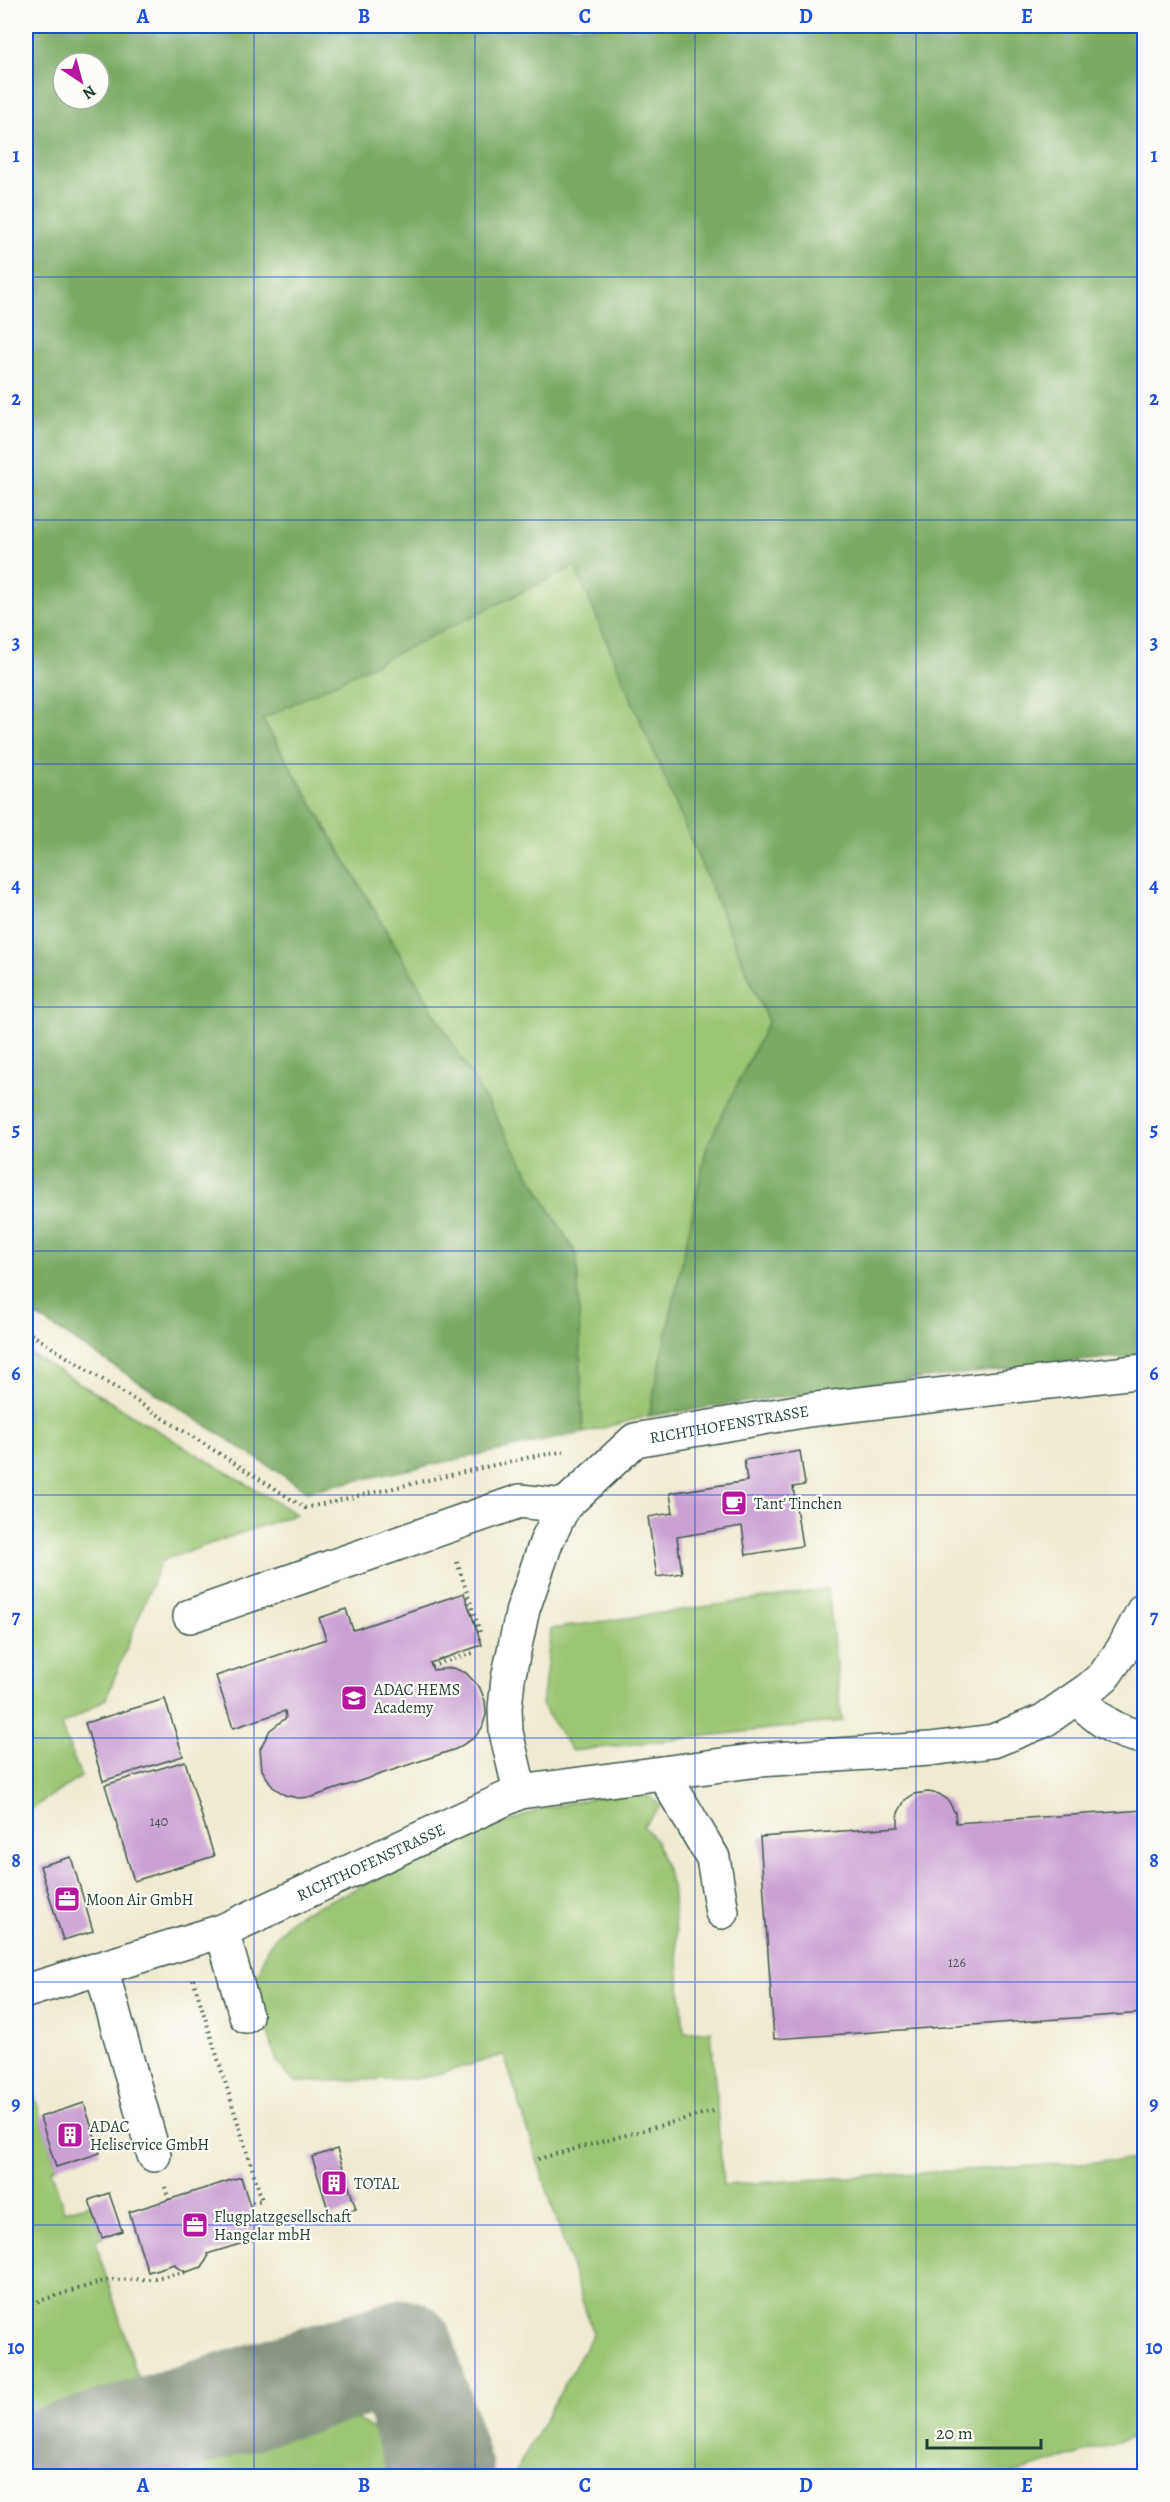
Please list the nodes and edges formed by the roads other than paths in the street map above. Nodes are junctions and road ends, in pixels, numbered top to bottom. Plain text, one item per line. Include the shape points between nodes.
1 (1144, 1371) edge
2 (564, 1506) junction
3 (1144, 1609) edge
4 (190, 1616) dead end
5 (1077, 1698) junction
6 (1144, 1737) edge
7 (663, 1773) junction
8 (520, 1792) junction
9 (722, 1912) dead end
10 (222, 1931) junction
11 (101, 1968) junction
12 (38, 1987) edge
13 (246, 2016) dead end
14 (154, 2155) dead end

1 - 2 street, RICHTHOFENSTRASSE via 808,1410 635,1440
2 - 4 street via 520,1501
2 - 8 street, RICHTHOFENSTRASSE via 547,1540 523,1609 508,1679 506,1732
3 - 5 street, RICHTHOFENSTRASSE via 1104,1676
5 - 6 street via 1113,1729
5 - 7 street, RICHTHOFENSTRASSE via 1043,1721 993,1741 759,1760
7 - 8 street, RICHTHOFENSTRASSE
7 - 9 street via 713,1858
8 - 10 street, RICHTHOFENSTRASSE
10 - 11 street, RICHTHOFENSTRASSE
10 - 13 street
11 - 12 street, RICHTHOFENSTRASSE
11 - 14 street

